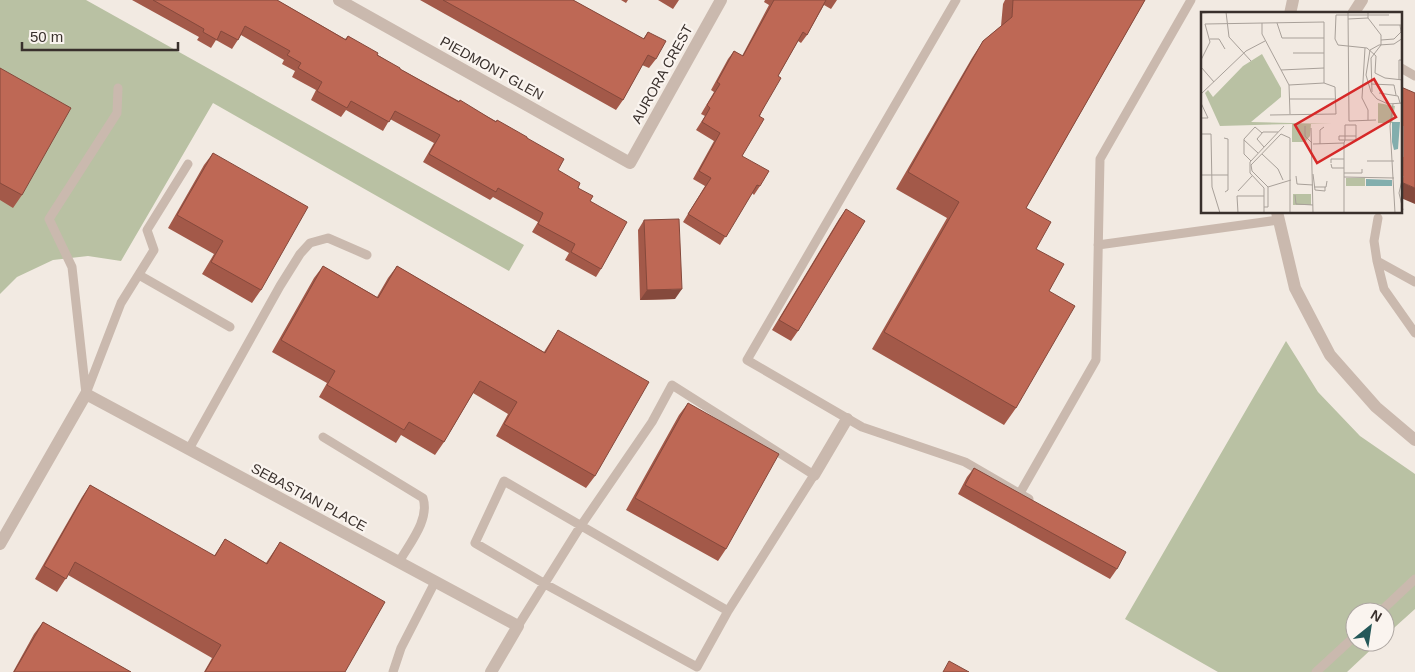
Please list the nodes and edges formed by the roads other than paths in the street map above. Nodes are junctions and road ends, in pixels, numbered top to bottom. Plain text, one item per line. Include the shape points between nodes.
1 (339, 0) edge
2 (721, 0) edge
3 (956, 0) edge
4 (1191, 0) edge
5 (1362, 0) edge
6 (1354, 12) edge
7 (1402, 69) edge
8 (1415, 76) edge
9 (118, 88) dead end
10 (630, 163) joint
11 (188, 164) dead end
12 (1278, 216) edge
13 (1378, 218) dead end
14 (1098, 245) junction
15 (367, 255) dead end
16 (1377, 261) junction
17 (139, 275) junction
18 (1415, 282) edge
19 (230, 327) dead end
20 (1415, 333) edge
21 (86, 394) junction
22 (847, 418) junction
23 (322, 437) dead end
24 (1415, 440) edge
25 (188, 449) junction
26 (814, 475) junction
27 (1020, 493) junction
28 (1037, 503) edge
29 (580, 527) junction
30 (0, 544) edge
31 (398, 562) junction
32 (1415, 579) edge
33 (435, 582) junction
34 (544, 584) junction
35 (1391, 602) edge
36 (728, 612) junction
37 (518, 626) junction
38 (1345, 645) edge
39 (393, 672) edge
40 (491, 672) edge
41 (1316, 672) edge

1 - 10 street, PIEDMONT GLEN
2 - 10 street, AURORA CREST
3 - 22 lane via 747,360
4 - 14 lane via 1100,159
5 - 6 street
7 - 8 lane
9 - 21 lane via 117,112 49,219 72,267
11 - 17 lane via 148,230 154,250
12 - 14 lane
12 - 24 street via 1296,288 1330,355 1376,407
13 - 16 lane via 1374,242
14 - 27 lane via 1096,360
15 - 25 lane via 328,238 310,243 280,286
16 - 18 lane
16 - 20 lane via 1384,289
17 - 19 lane
17 - 21 lane via 122,303
21 - 25 street, SEBASTIAN PLACE
21 - 30 street
22 - 26 street
22 - 27 lane via 862,427 965,462
23 - 31 lane via 423,498 426,507 422,520
25 - 31 street, SEBASTIAN PLACE
26 - 29 lane via 672,385 652,422
26 - 36 lane
27 - 28 lane
29 - 34 lane
29 - 34 lane via 504,481 475,543
29 - 36 lane
31 - 33 street, SEBASTIAN PLACE
32 - 35 lane
33 - 37 street, SEBASTIAN PLACE
33 - 39 lane via 401,648
34 - 36 lane via 697,667
34 - 37 lane
37 - 40 street
38 - 41 lane

